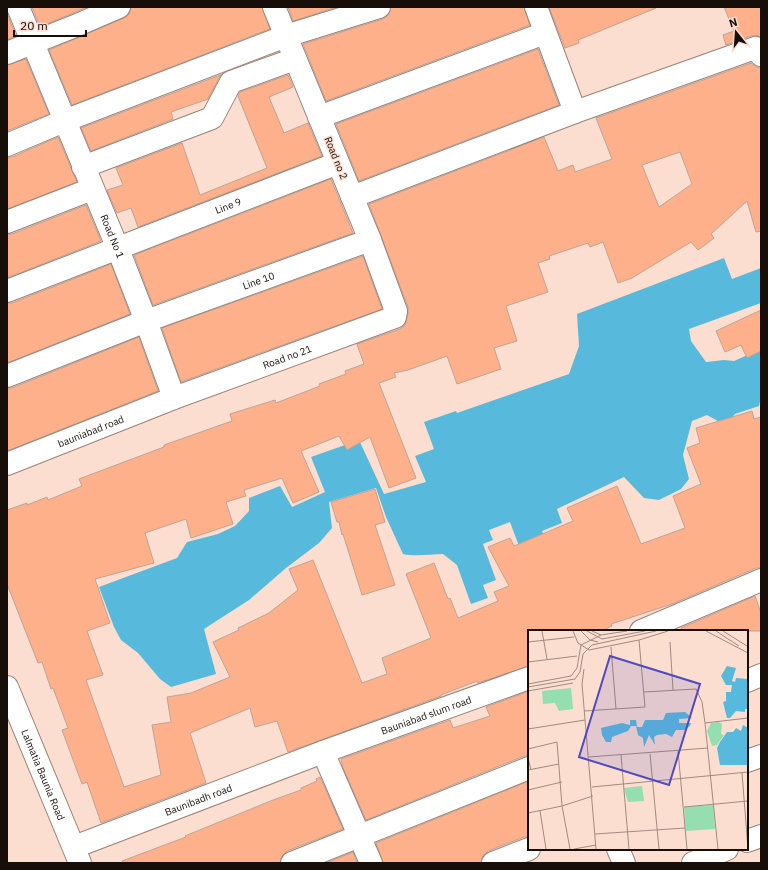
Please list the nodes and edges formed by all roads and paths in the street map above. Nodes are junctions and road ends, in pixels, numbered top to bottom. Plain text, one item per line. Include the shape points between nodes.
1 (18, 7) edge
2 (119, 7) edge
3 (274, 7) edge
4 (379, 7) edge
5 (536, 7) edge
6 (545, 33) junction
7 (286, 36) junction
8 (32, 42) junction
9 (758, 52) edge
10 (7, 53) edge
11 (295, 59) junction
12 (575, 112) junction
13 (319, 116) junction
14 (64, 121) junction
15 (7, 145) edge
16 (338, 163) junction
17 (91, 164) junction
18 (92, 189) junction
19 (352, 197) junction
20 (7, 222) edge
21 (370, 240) junction
22 (118, 249) junction
23 (7, 291) edge
24 (396, 311) joint
25 (146, 321) junction
26 (7, 376) edge
27 (174, 398) junction
28 (7, 464) edge
29 (760, 585) edge
30 (644, 630) edge
31 (761, 675) edge
32 (528, 678) edge
33 (748, 681) edge
34 (7, 687) edge
35 (323, 752) junction
36 (761, 756) edge
37 (748, 761) edge
38 (528, 768) edge
39 (761, 836) edge
40 (360, 837) junction
41 (748, 841) edge
42 (528, 849) edge
43 (618, 850) edge
44 (725, 850) edge
45 (77, 855) edge
46 (292, 863) edge
47 (371, 863) edge
48 (493, 863) edge
49 (624, 863) edge
50 (693, 863) edge

1 - 8 street
2 - 8 street
3 - 7 street, Road no 2
4 - 7 street
5 - 6 street
6 - 12 street
6 - 13 street
7 - 11 street, Road no 2
7 - 14 street
8 - 10 street
8 - 14 street, Road No 1
9 - 12 street
11 - 13 street, Road no 2
11 - 17 street via 231,82 212,118
12 - 19 street
13 - 16 street, Road no 2
14 - 15 street
14 - 17 street, Road No 1
16 - 19 street, Road no 2
16 - 22 street, Line 9
17 - 18 street, Road No 1
18 - 20 street
18 - 22 street, Road No 1
19 - 21 street, Road no 2
21 - 24 street, Road no 2
21 - 25 street, Line 10
22 - 23 street, Line 9
22 - 25 street, Road No 1
24 - 27 street, Road no 21 via 395,317
25 - 26 street, Line 10
25 - 27 street, Road No 1
27 - 28 street, bauniabad road
29 - 30 street
31 - 33 street
32 - 35 street, Bauniabad slum road
34 - 45 street, Lalmatia Baunia Road
35 - 40 street
35 - 45 street, Baunibadh road
36 - 37 street
38 - 40 street
39 - 41 street
40 - 46 street
40 - 47 street
42 - 48 street
43 - 49 street
44 - 50 street

